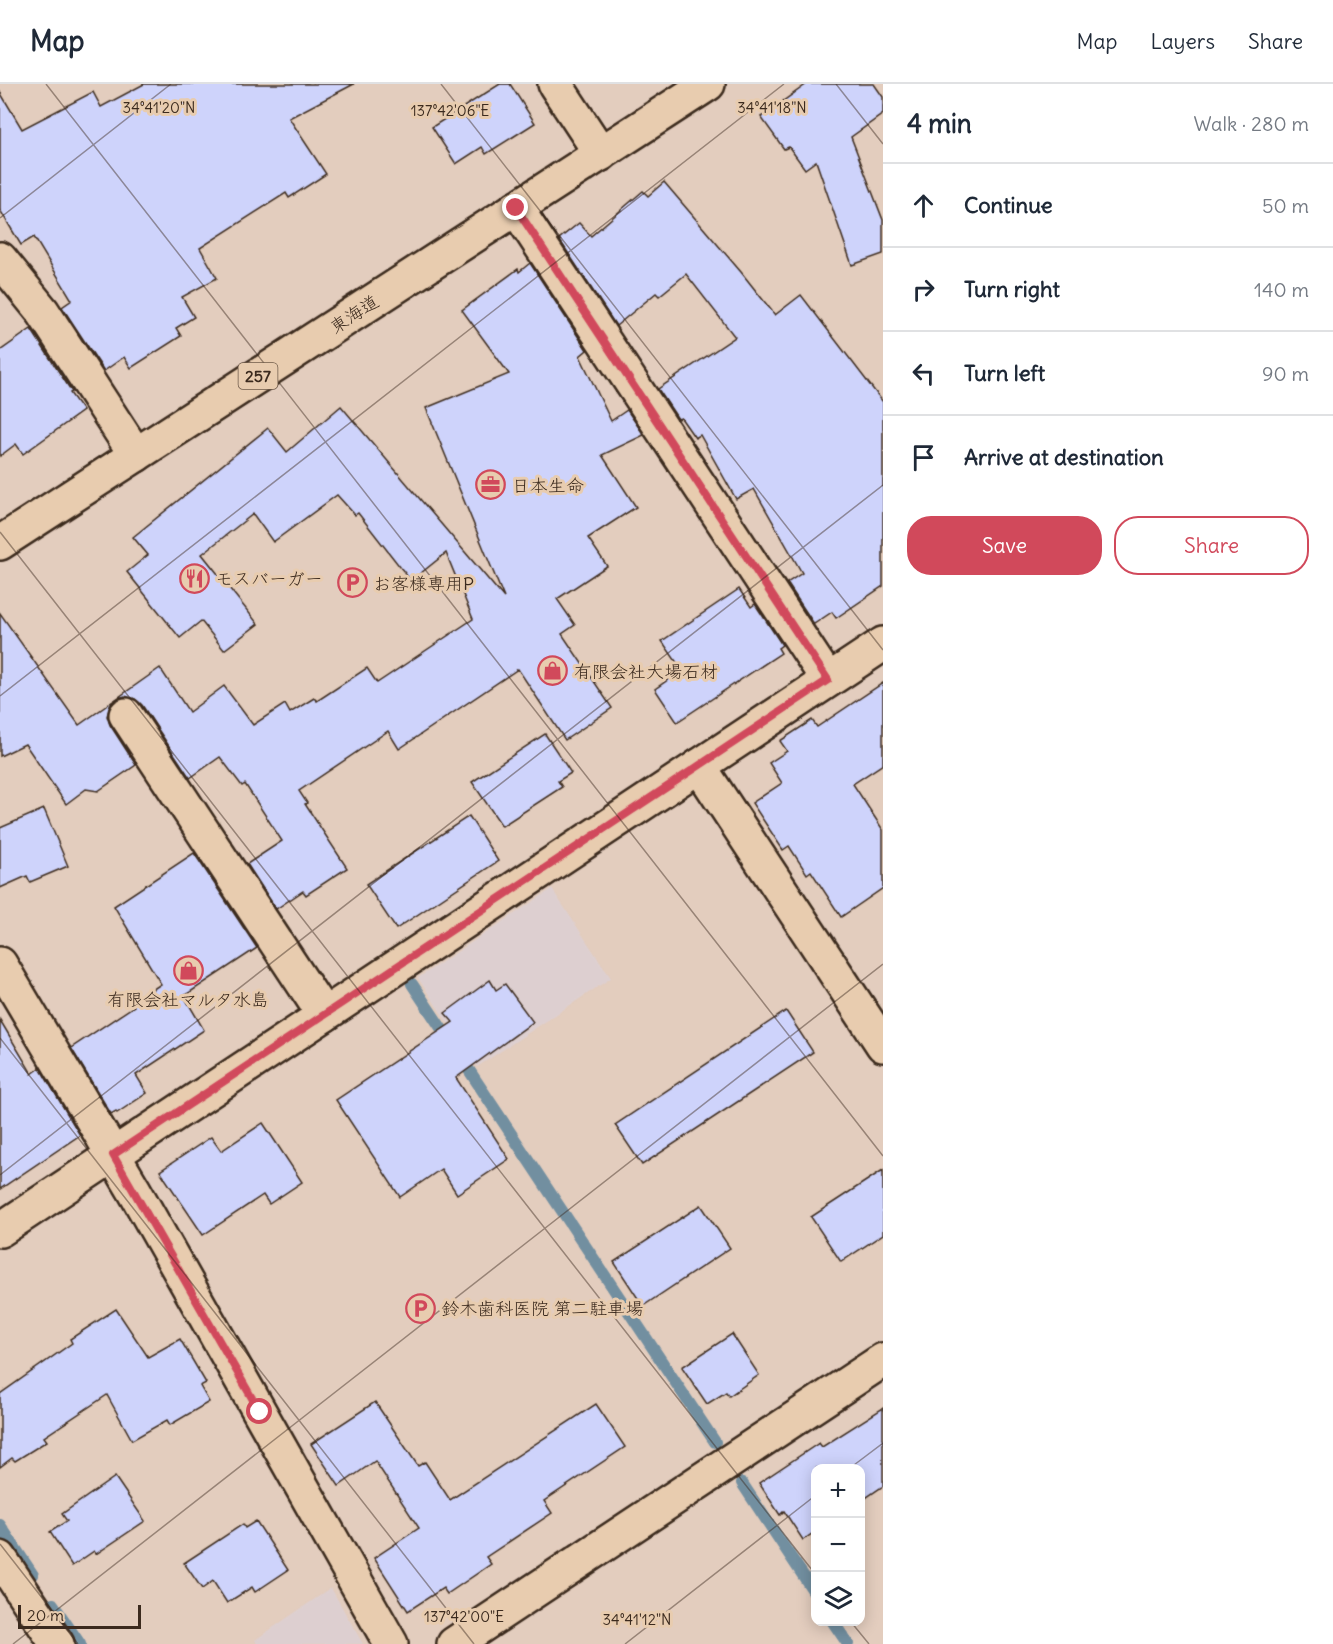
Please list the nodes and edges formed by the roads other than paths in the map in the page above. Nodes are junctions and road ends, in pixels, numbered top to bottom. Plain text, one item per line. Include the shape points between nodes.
1 (555, 84) edge
2 (708, 84) edge
3 (601, 154) junction
4 (516, 208) junction
5 (0, 259) edge
6 (136, 455) junction
7 (0, 543) edge
8 (883, 644) edge
9 (828, 680) junction
10 (126, 715) dead end
11 (699, 766) junction
12 (0, 964) edge
13 (324, 1015) junction
14 (883, 1045) edge
15 (113, 1155) junction
16 (0, 1230) edge
17 (883, 1360) edge
18 (0, 1558) edge
19 (57, 1644) edge
20 (391, 1644) edge
21 (454, 1644) edge

1 - 3 main road
2 - 3 main road, 東海道 / 257
3 - 4 main road, 東海道 / 257
4 - 6 main road, 東海道 / 257
4 - 9 main road
5 - 6 main road via 43,312
6 - 7 main road, 東海道 / 257
8 - 9 main road
9 - 11 main road
10 - 13 main road
11 - 13 main road
11 - 14 main road
12 - 15 main road
13 - 15 main road
15 - 16 main road
15 - 20 main road
17 - 21 main road
18 - 19 main road

